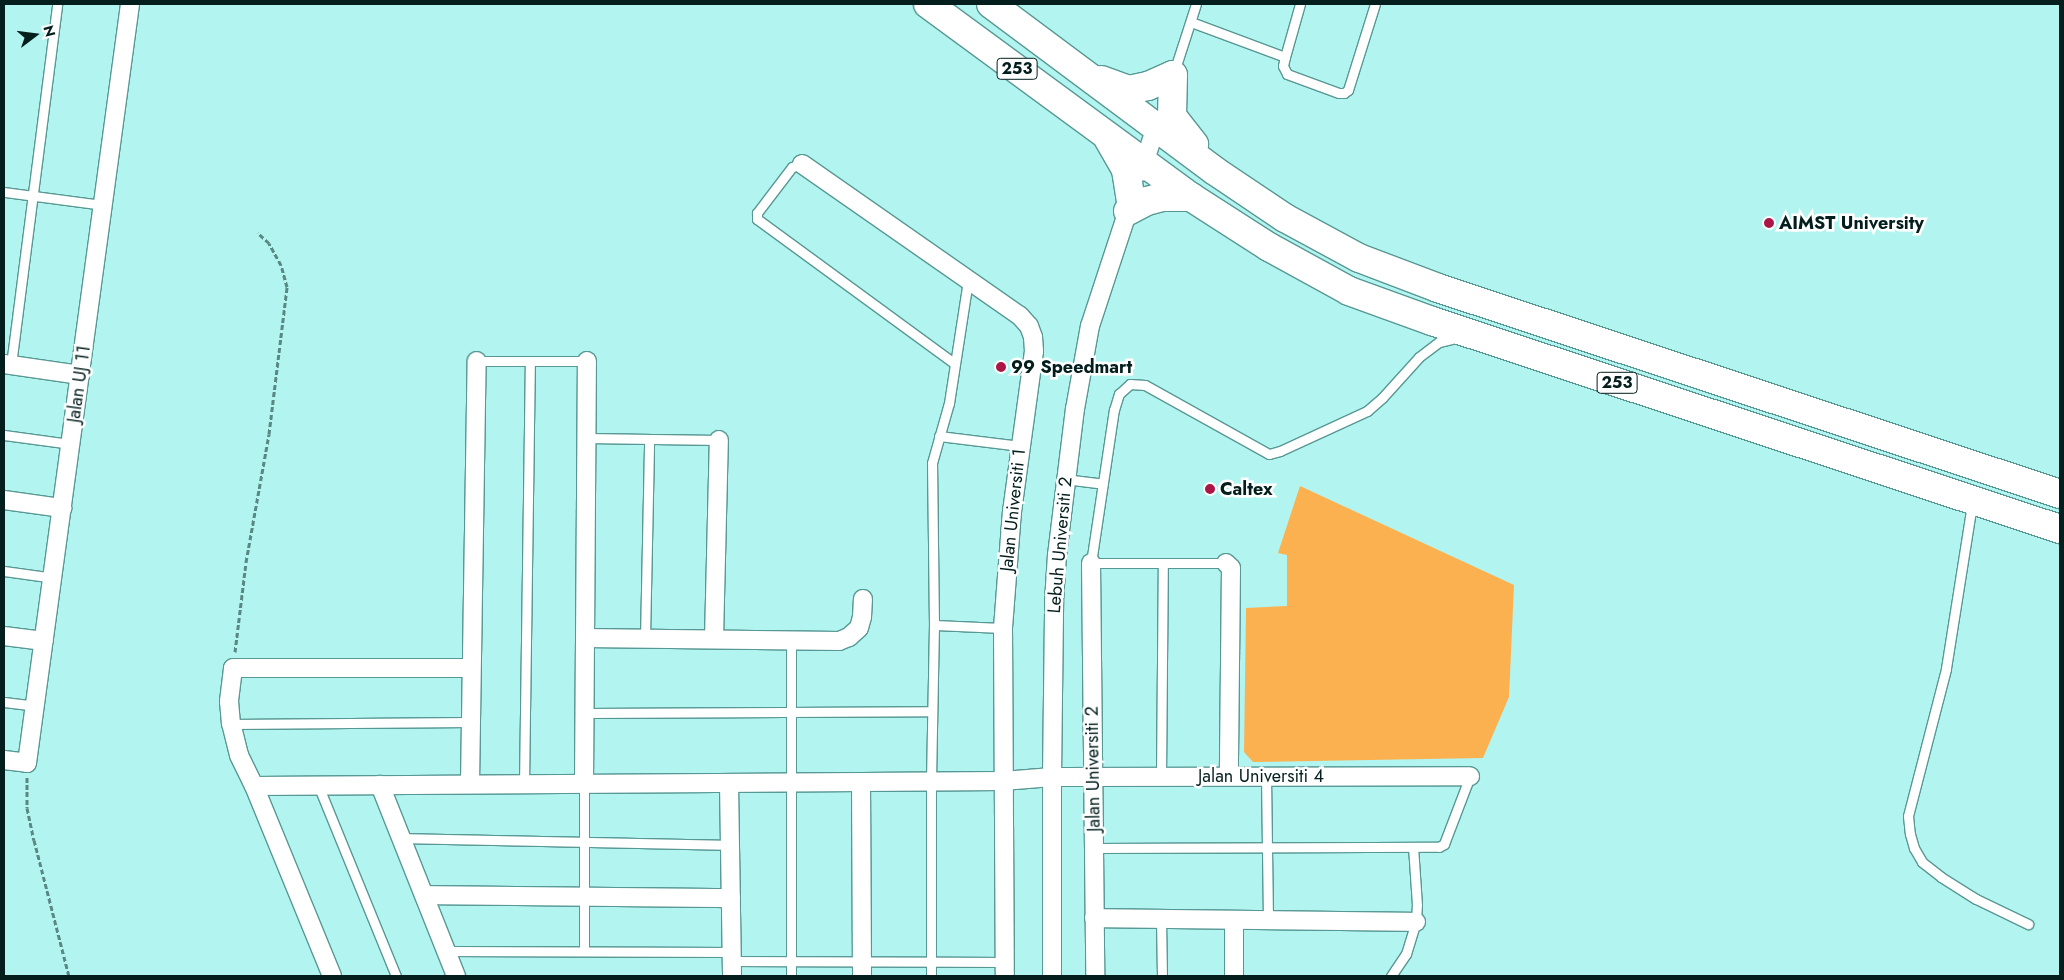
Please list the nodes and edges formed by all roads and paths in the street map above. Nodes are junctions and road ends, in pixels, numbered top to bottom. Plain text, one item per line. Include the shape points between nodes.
1 (57, 4) edge
2 (130, 4) edge
3 (928, 4) edge
4 (991, 4) edge
5 (1196, 4) edge
6 (1300, 4) edge
7 (1375, 4) edge
8 (1190, 22) junction
9 (1285, 57) junction
10 (1173, 75) junction
11 (1088, 76) junction
12 (1159, 118) junction
13 (1107, 135) junction
14 (1144, 162) junction
15 (802, 164) joint
16 (1215, 171) junction
17 (4, 192) edge
18 (32, 195) junction
19 (1191, 197) junction
20 (104, 205) junction
21 (1130, 206) junction
22 (258, 233) dead end
23 (968, 280) junction
24 (1474, 335) junction
25 (477, 361) joint
26 (530, 361) junction
27 (587, 361) joint
28 (955, 364) junction
29 (7, 365) edge
30 (80, 375) junction
31 (4, 435) edge
32 (938, 436) junction
33 (587, 438) junction
34 (649, 439) junction
35 (719, 440) joint
36 (71, 444) junction
37 (1020, 446) junction
38 (1065, 479) junction
39 (1103, 484) junction
40 (2060, 494) edge
41 (4, 500) edge
42 (1972, 501) junction
43 (62, 508) junction
44 (2060, 529) edge
45 (1091, 562) junction
46 (1163, 563) junction
47 (1226, 563) joint
48 (4, 571) edge
49 (54, 578) junction
50 (863, 599) dead end
51 (934, 625) junction
52 (1003, 628) junction
53 (4, 636) edge
54 (585, 638) junction
55 (645, 638) junction
56 (714, 639) junction
57 (791, 640) junction
58 (44, 641) junction
59 (233, 668) junction
60 (472, 668) junction
61 (4, 702) edge
62 (35, 706) junction
63 (791, 711) junction
64 (932, 711) junction
65 (585, 713) junction
66 (470, 722) junction
67 (231, 724) junction
68 (4, 760) edge
69 (27, 763) junction
70 (1161, 776) junction
71 (1229, 776) junction
72 (1266, 776) junction
73 (1470, 776) joint
74 (1052, 777) junction
75 (1093, 777) junction
76 (1003, 781) junction
77 (791, 782) junction
78 (861, 782) junction
79 (931, 782) junction
80 (584, 783) junction
81 (729, 783) junction
82 (470, 784) junction
83 (524, 784) junction
84 (318, 785) junction
85 (380, 785) junction
86 (254, 786) junction
87 (402, 838) junction
88 (584, 842) junction
89 (730, 845) junction
90 (1267, 847) junction
91 (1414, 847) junction
92 (1094, 848) junction
93 (424, 895) junction
94 (584, 897) junction
95 (731, 898) junction
96 (1094, 918) junction
97 (1161, 919) junction
98 (1234, 920) junction
99 (1268, 920) junction
100 (1416, 922) junction
101 (2028, 924) dead end
102 (446, 951) junction
103 (584, 952) junction
104 (791, 962) junction
105 (931, 962) junction
106 (732, 963) edge
107 (862, 969) edge
108 (1005, 969) edge
109 (69, 976) edge
110 (332, 976) edge
111 (396, 976) edge
112 (456, 976) edge
113 (791, 976) edge
114 (931, 976) edge
115 (1052, 976) edge
116 (1095, 976) edge
117 (1162, 976) edge
118 (1234, 976) edge
119 (1392, 976) edge

1 - 18 lane
2 - 20 street, Jalan UJ 11
3 - 13 main road, 253
4 - 11 main road, 253
5 - 8 lane
6 - 9 lane
7 - 9 lane via 1348,90 1344,93 1288,74 1283,66
8 - 9 lane
8 - 10 lane
10 - 11 main road via 1129,90
10 - 12 lane
10 - 16 main road via 1172,116
11 - 12 main road, 253
12 - 14 street, Lebuh Universiti 2
12 - 16 main road, 253
13 - 14 main road, 253
13 - 21 main road via 1126,170
14 - 19 main road, 253
14 - 21 street, Lebuh Universiti 2
15 - 23 street, Jalan Universiti 1
15 - 28 lane via 792,167 757,213 757,219
16 - 40 main road, 253 via 1285,218 1359,258 1438,288
17 - 18 lane
18 - 20 lane
18 - 29 lane
19 - 21 main road via 1162,197
19 - 24 main road, 253 via 1268,247 1349,291
20 - 30 street, Jalan UJ 11
21 - 38 street, Lebuh Universiti 2 via 1090,326
22 - 59 path via 269,243 287,287 269,434 246,562
23 - 28 lane
23 - 37 street, Jalan Universiti 1 via 1020,316 1033,337 1034,351
24 - 39 lane via 1439,342 1418,356 1367,411 1269,454 1145,385 1130,384 1119,394 1114,410
24 - 42 main road, 253
25 - 26 lane
25 - 60 street
26 - 27 lane
26 - 83 lane
27 - 33 street
28 - 32 lane via 946,420
29 - 30 street
30 - 36 street, Jalan UJ 11
31 - 36 lane
32 - 37 lane
32 - 51 lane via 932,462
33 - 34 lane
33 - 54 street
34 - 35 lane
34 - 55 lane
35 - 56 street
36 - 43 street, Jalan UJ 11
37 - 52 street, Jalan Universiti 1 via 1007,557
38 - 39 lane
38 - 74 street, Lebuh Universiti 2 via 1054,601
39 - 45 lane
41 - 43 street
42 - 44 main road, 253
42 - 101 lane via 1946,669 1908,816 1910,834 1922,862 1941,877 1976,899
43 - 49 street, Jalan UJ 11
45 - 46 lane
45 - 75 street, Jalan Universiti 2
46 - 47 lane
46 - 70 lane
47 - 71 street via 1231,568
48 - 49 lane
49 - 58 street, Jalan UJ 11
50 - 57 street via 859,628 849,637 840,641
51 - 52 lane
51 - 64 lane
52 - 76 street, Jalan Universiti 1
53 - 58 street
54 - 55 street
54 - 65 street
55 - 56 street
56 - 57 street
57 - 63 lane
58 - 62 street, Jalan UJ 11
59 - 60 street
59 - 67 street via 229,701
60 - 66 street
61 - 62 lane
62 - 69 street, Jalan UJ 11
63 - 64 lane
63 - 65 lane
63 - 77 lane
64 - 79 lane
65 - 80 street
66 - 67 lane
66 - 82 street
67 - 86 street via 239,755
68 - 69 street
69 - 109 path via 27,808
70 - 71 street, Jalan Universiti 4
70 - 75 street, Jalan Universiti 4
71 - 72 street, Jalan Universiti 4
72 - 73 street, Jalan Universiti 4
72 - 90 lane
73 - 91 lane via 1444,844
74 - 75 street, Jalan Universiti 4
74 - 76 street, Jalan Universiti 4
74 - 115 street, Lebuh Universiti 2
75 - 92 street, Jalan Universiti 2
76 - 79 street, Jalan Universiti 4
76 - 108 street, Jalan Universiti 1
77 - 78 street, Jalan Universiti 4
77 - 81 street, Jalan Universiti 4
77 - 104 lane
78 - 79 street, Jalan Universiti 4
78 - 107 street
79 - 105 lane
80 - 81 street, Jalan Universiti 4
80 - 83 street, Jalan Universiti 4
80 - 88 lane
81 - 89 street
82 - 83 street, Jalan Universiti 4
82 - 85 street, Jalan Universiti 4
84 - 85 street, Jalan Universiti 4
84 - 86 street, Jalan Universiti 4
84 - 111 lane
85 - 87 street
86 - 110 street
87 - 88 lane
87 - 93 street
88 - 89 lane
88 - 94 lane
89 - 95 street
90 - 91 lane
90 - 92 lane
90 - 99 lane
91 - 100 lane
92 - 96 street, Jalan Universiti 2
93 - 94 street
93 - 102 street
94 - 95 street
94 - 103 lane
95 - 106 street
96 - 97 street
96 - 116 street, Jalan Universiti 2
97 - 98 street
97 - 117 lane
98 - 99 street
98 - 118 street
99 - 100 street
100 - 119 lane via 1406,954
102 - 103 lane
102 - 112 street
103 - 106 lane
104 - 106 lane
104 - 107 lane
104 - 113 lane
105 - 107 lane
105 - 108 lane
105 - 114 lane

